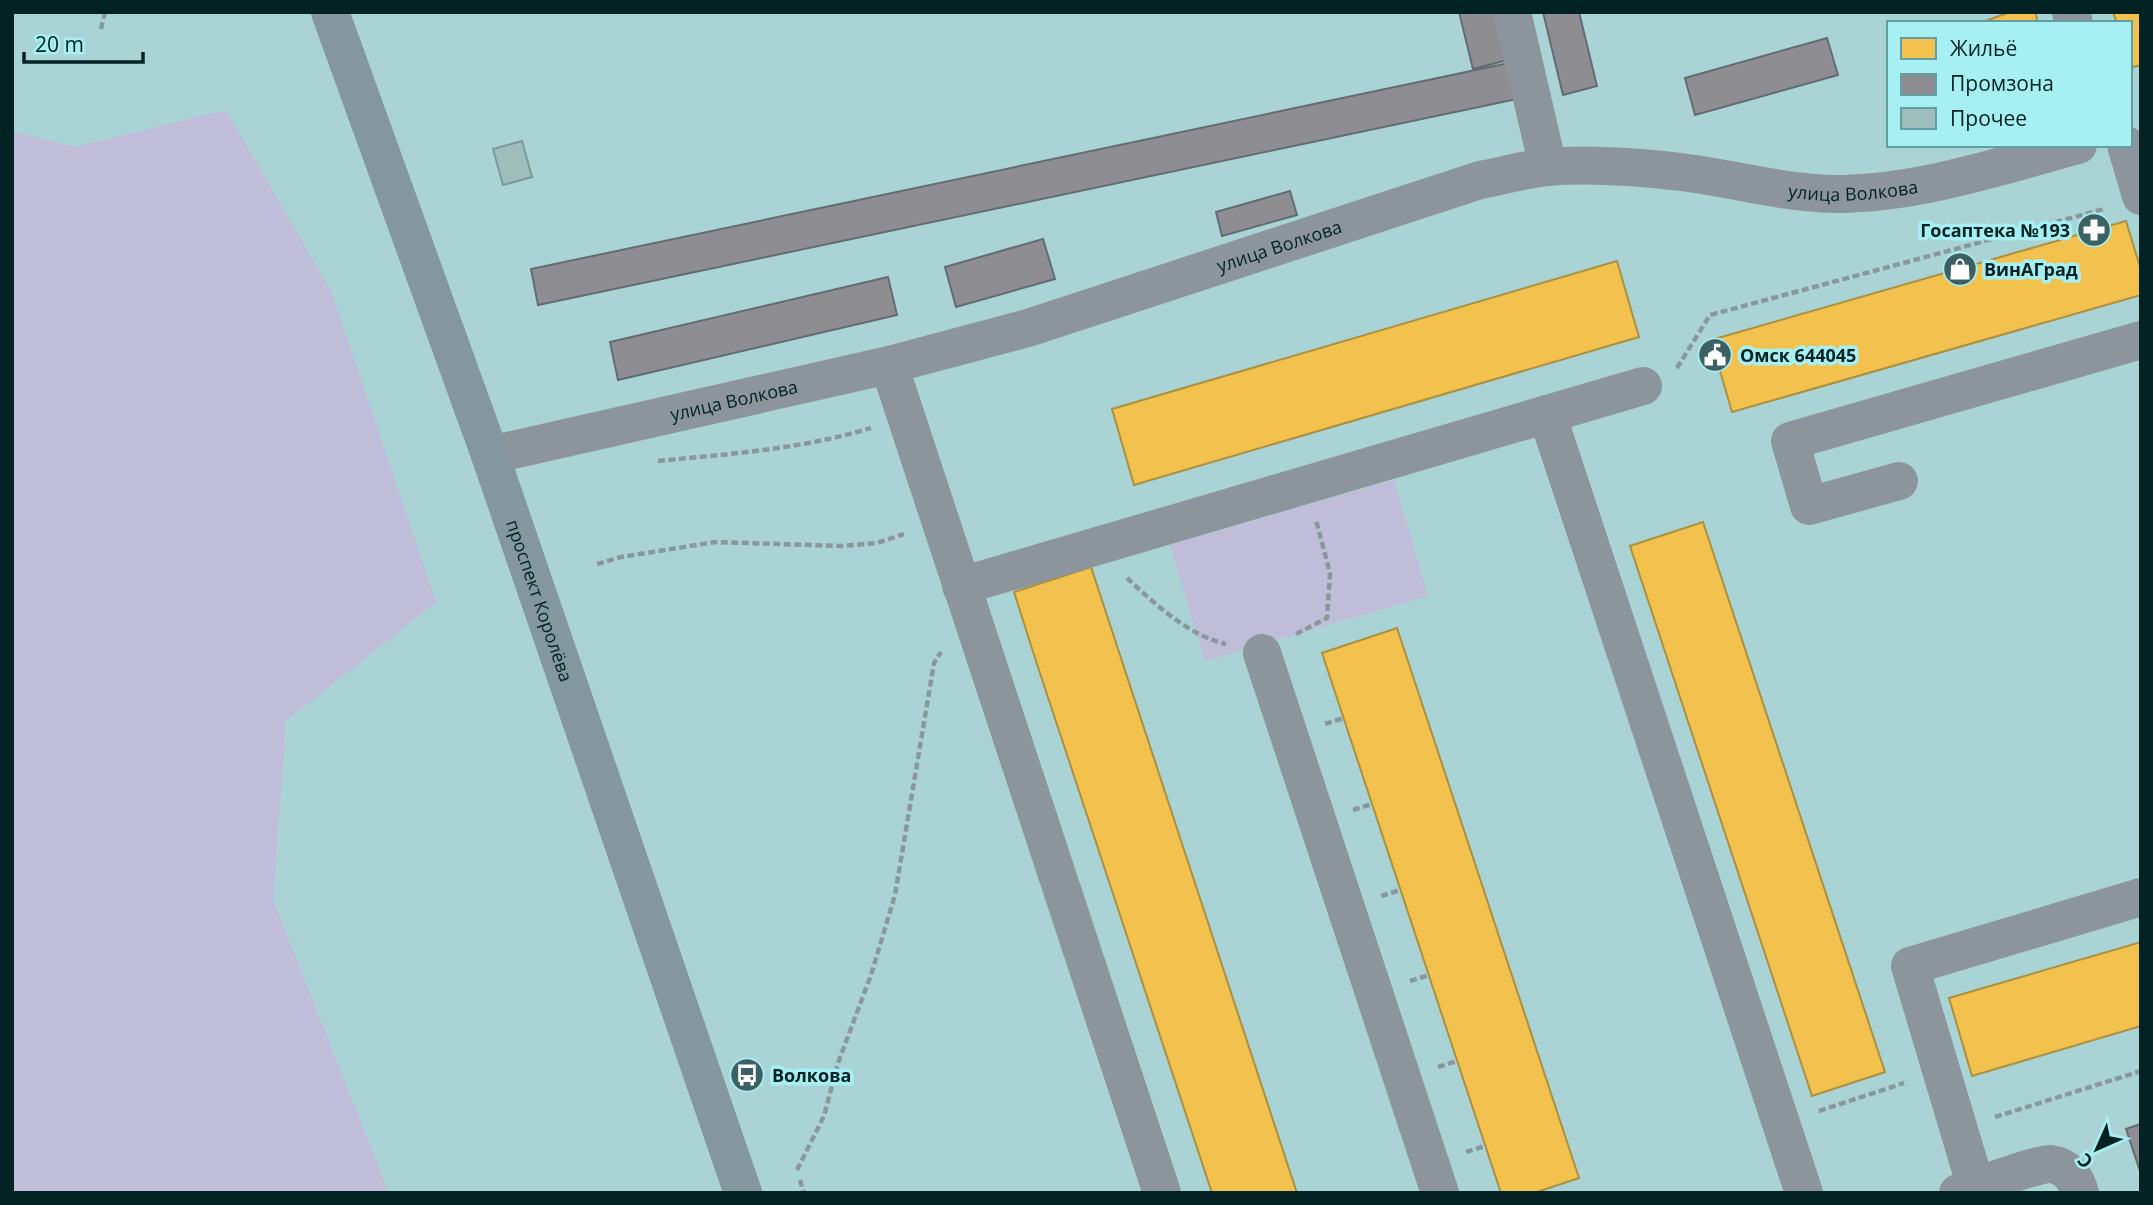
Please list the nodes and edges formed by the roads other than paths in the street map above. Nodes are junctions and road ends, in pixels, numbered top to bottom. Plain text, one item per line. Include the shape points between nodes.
1 (1512, 12) edge
2 (329, 13) edge
3 (2071, 147) edge
4 (2126, 147) edge
5 (1548, 167) junction
6 (2127, 201) edge
7 (2141, 340) edge
8 (889, 365) junction
9 (1643, 386) road end
10 (1547, 414) junction
11 (490, 455) junction
12 (1899, 481) dead end
13 (965, 596) junction
14 (1262, 653) road end
15 (2141, 897) edge
16 (1967, 1190) edge
17 (743, 1193) edge
18 (1162, 1193) edge
19 (1440, 1193) edge
20 (1804, 1193) edge
21 (2080, 1193) edge

1 - 5 street
2 - 11 main road, проспект Королёва
3 - 5 street, улица Волкова via 1944,181 1889,191 1831,194 1681,172
4 - 6 street
5 - 8 street, улица Волкова via 1480,180 1028,328
7 - 12 street via 1790,440 1809,506
8 - 11 street, улица Волкова
8 - 13 street
9 - 10 street
10 - 13 street via 1092,547
10 - 20 street
11 - 17 main road, проспект Королёва
13 - 18 street
14 - 19 street
15 - 16 street via 1910,966 1958,1128
16 - 21 street via 2049,1163 2064,1168

